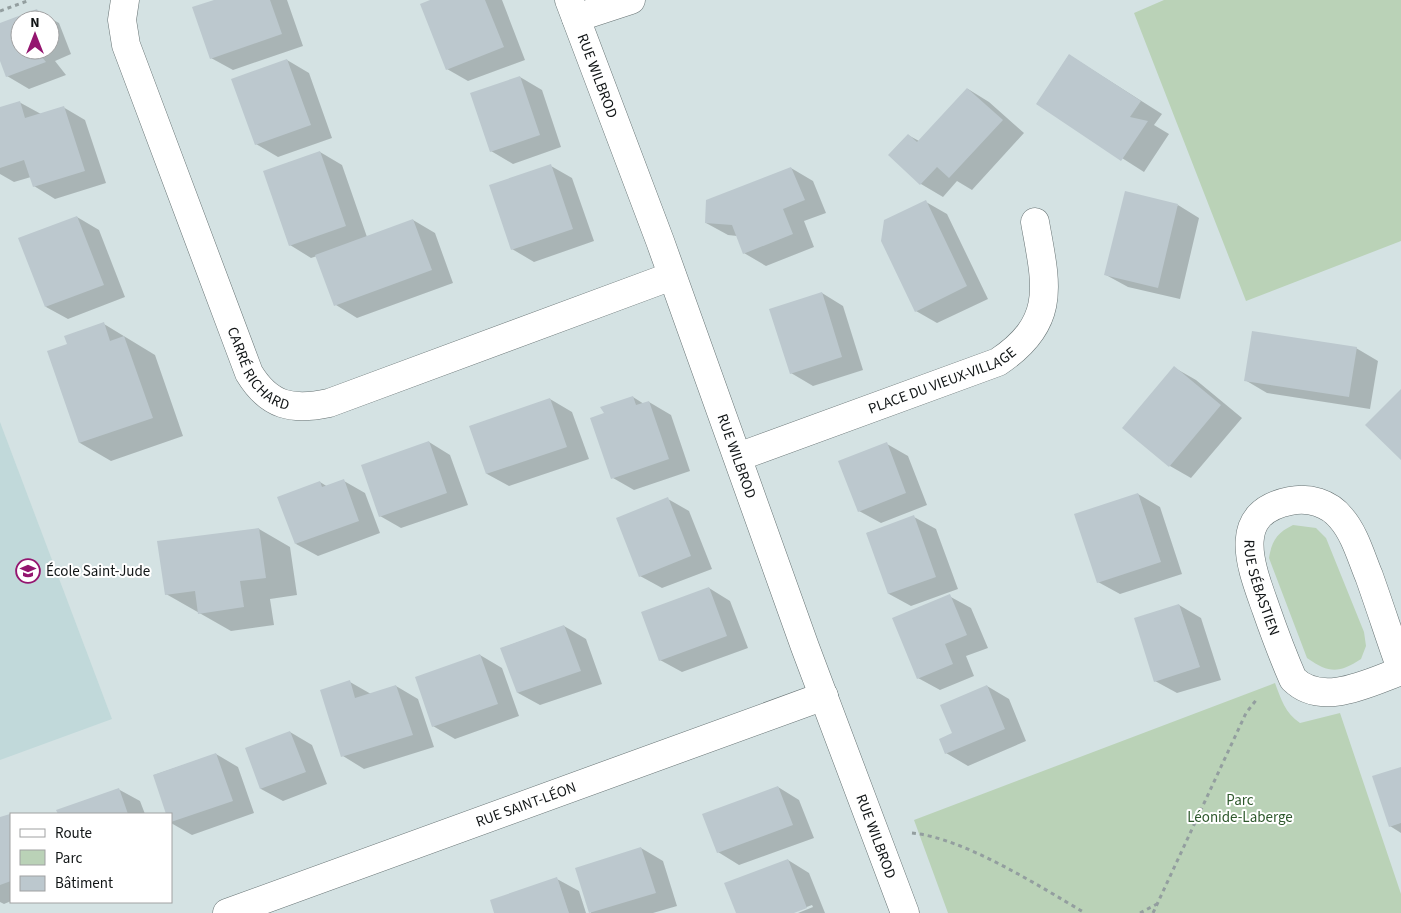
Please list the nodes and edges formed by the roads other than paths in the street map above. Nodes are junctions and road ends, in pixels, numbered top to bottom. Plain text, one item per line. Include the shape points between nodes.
1 (124, 0) edge
2 (631, 0) edge
3 (572, 9) edge
4 (1035, 222) dead end
5 (672, 276) junction
6 (738, 457) junction
7 (1401, 670) edge
8 (824, 696) junction
9 (227, 913) edge
10 (905, 913) edge

1 - 5 street, CARRÉ RICHARD via 122,20 126,45 249,373 269,398 286,405 311,407 329,403
2 - 3 street
3 - 5 street, RUE WILBROD
4 - 6 street, PLACE DU VIEUX-VILLAGE via 1044,273 1043,308 1026,339 1015,351 998,362
5 - 6 street, RUE WILBROD
6 - 8 street, RUE WILBROD
7 - 7 street, RUE SÉBASTIEN via 1360,552 1343,520 1332,508 1320,503 1292,500 1279,504 1258,518 1249,537 1250,564 1293,679 1301,687 1337,692
8 - 9 street, RUE SAINT-LÉON
8 - 10 street, RUE WILBROD

